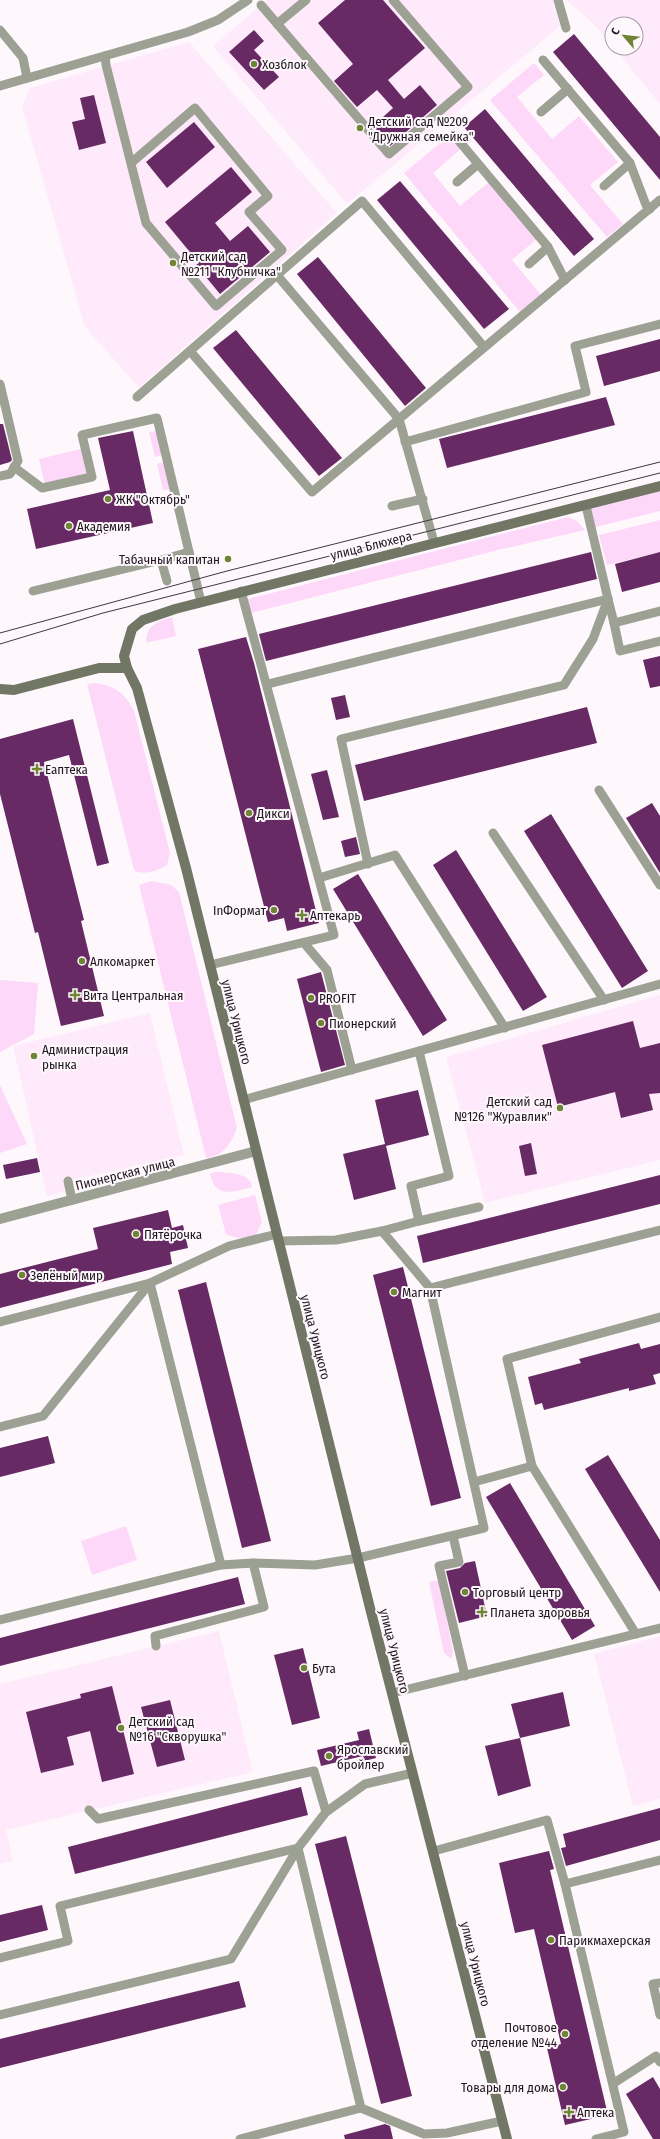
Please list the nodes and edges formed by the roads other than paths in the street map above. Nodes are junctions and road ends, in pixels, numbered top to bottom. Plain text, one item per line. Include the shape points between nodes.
1 (248, 0) edge
2 (306, 0) edge
3 (393, 0) edge
4 (558, 0) edge
5 (261, 5) dead end
6 (277, 24) junction
7 (566, 28) dead end
8 (0, 30) edge
9 (105, 56) junction
10 (543, 60) dead end
11 (27, 78) junction
12 (0, 86) edge
13 (568, 89) junction
14 (541, 112) dead end
15 (454, 135) dead end
16 (131, 163) junction
17 (630, 163) junction
18 (478, 164) junction
19 (457, 182) dead end
20 (604, 186) dead end
21 (660, 200) edge
22 (650, 209) junction
23 (548, 247) junction
24 (529, 264) dead end
25 (276, 274) junction
26 (565, 280) junction
27 (660, 324) edge
28 (484, 347) junction
29 (190, 351) junction
30 (0, 384) edge
31 (136, 397) dead end
32 (399, 419) junction
33 (405, 442) junction
34 (14, 467) junction
35 (0, 476) edge
36 (660, 486) edge
37 (423, 499) junction
38 (392, 506) dead end
39 (586, 506) junction
40 (434, 542) junction
41 (189, 552) junction
42 (161, 560) junction
43 (167, 581) dead end
44 (33, 590) dead end
45 (242, 591) junction
46 (608, 599) junction
47 (201, 602) junction
48 (660, 611) edge
49 (614, 623) junction
50 (660, 641) edge
51 (127, 668) junction
52 (268, 684) junction
53 (0, 689) edge
54 (600, 790) dead end
55 (493, 833) dead end
56 (368, 864) junction
57 (319, 878) junction
58 (660, 885) edge
59 (304, 943) junction
60 (210, 965) junction
61 (660, 984) edge
62 (604, 1000) junction
63 (505, 1028) junction
64 (419, 1051) junction
65 (352, 1070) junction
66 (243, 1100) junction
67 (256, 1151) junction
68 (68, 1181) dead end
69 (72, 1200) junction
70 (479, 1207) dead end
71 (0, 1219) edge
72 (419, 1222) junction
73 (660, 1230) edge
74 (382, 1231) junction
75 (278, 1237) junction
76 (150, 1283) junction
77 (430, 1288) junction
78 (660, 1318) edge
79 (0, 1322) edge
80 (0, 1427) edge
81 (532, 1466) junction
82 (474, 1482) junction
83 (453, 1536) junction
84 (358, 1558) junction
85 (253, 1563) junction
86 (220, 1565) junction
87 (0, 1620) edge
88 (660, 1628) edge
89 (636, 1634) junction
90 (156, 1646) dead end
91 (465, 1676) junction
92 (392, 1693) junction
93 (413, 1773) junction
94 (89, 1810) dead end
95 (326, 1812) junction
96 (298, 1848) junction
97 (434, 1851) junction
98 (660, 1860) edge
99 (565, 1884) junction
100 (0, 1958) edge
101 (660, 1983) edge
102 (0, 2015) edge
103 (660, 2015) edge
104 (659, 2057) edge
105 (614, 2083) junction
106 (361, 2108) junction
107 (502, 2121) junction
108 (240, 2139) edge
109 (507, 2139) edge
110 (596, 2139) edge

1 - 9 lane via 218,20 188,32
2 - 6 lane
3 - 6 lane via 468,87 389,154
4 - 7 lane
5 - 6 lane
8 - 11 lane via 23,58
9 - 11 lane
9 - 16 lane
10 - 13 lane
11 - 12 lane
13 - 14 lane
13 - 17 lane
15 - 18 lane
16 - 16 lane via 146,223 216,306 282,250 249,212 268,196 195,108
17 - 20 lane
17 - 22 lane
18 - 19 lane
18 - 23 lane
21 - 22 lane
22 - 26 lane
23 - 24 lane
23 - 26 lane
25 - 28 lane via 362,201
25 - 29 lane
25 - 32 lane
26 - 28 lane
27 - 33 lane via 575,346 586,392
28 - 32 lane
29 - 31 lane
29 - 32 lane via 312,492
30 - 34 lane via 18,461
32 - 33 lane
33 - 37 lane
34 - 35 lane via 10,474
34 - 41 lane via 42,488 92,477 82,435 156,418
36 - 39 street, улица Блюхера
37 - 38 lane
37 - 40 lane
39 - 40 street, улица Блюхера
39 - 46 lane
40 - 45 street, улица Блюхера
41 - 42 lane
41 - 47 lane
42 - 43 lane
42 - 44 lane
45 - 47 street, улица Блюхера
45 - 52 lane
46 - 49 lane
46 - 52 lane
46 - 56 lane via 593,639 564,685 341,739
47 - 51 street, улица Блюхера via 143,620 132,629 124,656
48 - 49 lane
49 - 50 lane via 620,650
51 - 53 street via 99,668 14,690
51 - 60 street, улица Урицкого via 139,695
52 - 57 lane
54 - 58 lane
55 - 62 lane
56 - 57 lane
56 - 63 lane via 395,855
57 - 59 lane via 334,935
59 - 60 lane
59 - 65 lane via 327,970
60 - 66 street, улица Урицкого
61 - 62 lane
62 - 63 lane
63 - 64 lane
64 - 65 lane
64 - 72 lane via 449,1176 410,1186
65 - 66 lane
66 - 67 street, улица Урицкого
67 - 69 street, Пионерская улица
67 - 75 street, улица Урицкого
68 - 69 lane
69 - 71 street, Пионерская улица
70 - 72 lane
72 - 74 lane
73 - 77 lane
74 - 75 lane via 336,1240
74 - 77 lane
75 - 76 lane via 229,1246
75 - 84 street, улица Урицкого
76 - 79 lane
76 - 80 lane via 44,1416
76 - 86 lane
77 - 82 lane
78 - 81 lane via 507,1359
81 - 82 lane
81 - 89 lane
82 - 83 lane via 484,1528
83 - 84 lane
83 - 91 lane via 459,1562 439,1566
84 - 85 lane via 315,1565
84 - 92 street, улица Урицкого
85 - 86 lane
85 - 90 lane via 264,1607 155,1636
86 - 87 lane
88 - 89 lane
89 - 91 lane
91 - 92 lane
92 - 93 street, улица Урицкого
93 - 95 lane via 365,1784
93 - 97 street, улица Урицкого
94 - 95 lane via 98,1819 314,1771
95 - 96 lane
96 - 100 lane via 60,1906 68,1942
96 - 102 lane via 231,1959
96 - 106 lane
97 - 99 lane via 547,1820
97 - 107 street, улица Урицкого
98 - 99 lane
99 - 105 lane
101 - 103 lane via 653,1984
104 - 105 lane
105 - 110 lane via 624,2132
106 - 107 lane via 424,2134 447,2133
106 - 108 lane
107 - 109 street, улица Урицкого

